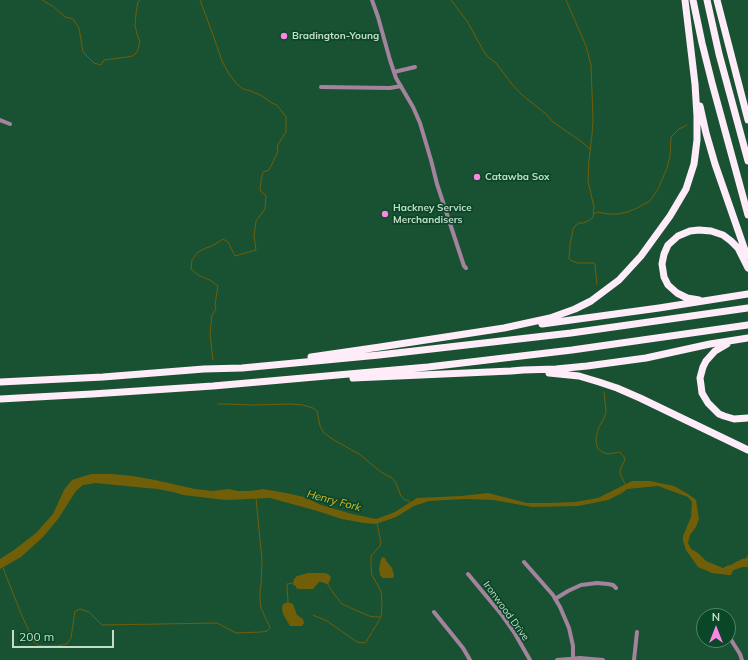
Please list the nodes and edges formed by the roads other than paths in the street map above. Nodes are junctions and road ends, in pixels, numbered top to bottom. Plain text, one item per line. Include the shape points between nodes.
1 (372, 0) edge
2 (685, 0) edge
3 (693, 0) edge
4 (707, 0) edge
5 (717, 0) edge
6 (731, 52) junction
7 (415, 67) dead end
8 (394, 72) junction
9 (695, 84) junction
10 (401, 86) junction
11 (321, 87) dead end
12 (748, 102) edge
13 (0, 120) edge
14 (748, 120) edge
15 (10, 124) dead end
16 (748, 161) edge
17 (748, 215) edge
18 (748, 260) edge
19 (466, 268) dead end
20 (748, 268) edge
21 (746, 294) edge
22 (711, 300) junction
23 (746, 308) edge
24 (748, 325) edge
25 (504, 328) junction
26 (748, 338) edge
27 (740, 339) junction
28 (204, 369) junction
29 (511, 372) junction
30 (320, 377) junction
31 (0, 382) edge
32 (0, 399) edge
33 (748, 418) edge
34 (748, 450) edge
35 (524, 562) dead end
36 (468, 574) dead end
37 (616, 588) dead end
38 (555, 599) junction
39 (434, 612) dead end
40 (637, 632) dead end
41 (736, 648) edge
42 (573, 658) junction
43 (470, 660) edge
44 (530, 660) edge
45 (557, 660) edge
46 (603, 660) edge
47 (634, 660) edge
48 (742, 660) edge

1 - 8 street
2 - 9 highway
3 - 17 highway
4 - 16 highway
5 - 6 highway
6 - 12 highway
6 - 14 highway
7 - 8 street
8 - 10 street
9 - 18 highway via 715,164
9 - 25 highway via 697,140 692,172 674,210 641,256 620,280 591,301 550,318
10 - 11 street
10 - 19 street via 420,123 437,184
13 - 15 street
20 - 22 highway via 736,245 717,232 695,230 674,239 662,259 662,272 666,282 672,290 682,296
21 - 22 highway
22 - 25 highway
23 - 28 highway via 456,347 242,368
24 - 30 highway via 517,357
25 - 28 highway via 287,360
26 - 27 highway
27 - 29 highway via 602,365
27 - 33 highway via 720,347 710,355 703,367 700,385 706,400 719,414 734,419
28 - 31 highway
29 - 30 highway via 329,379
29 - 34 highway via 573,376 608,384
30 - 32 highway
35 - 38 street
36 - 44 street, Ironwood Drive via 502,615
37 - 38 street via 613,585 597,583 581,585
38 - 42 street via 569,628
39 - 43 street
40 - 47 street
41 - 48 street
42 - 45 street
42 - 46 street

